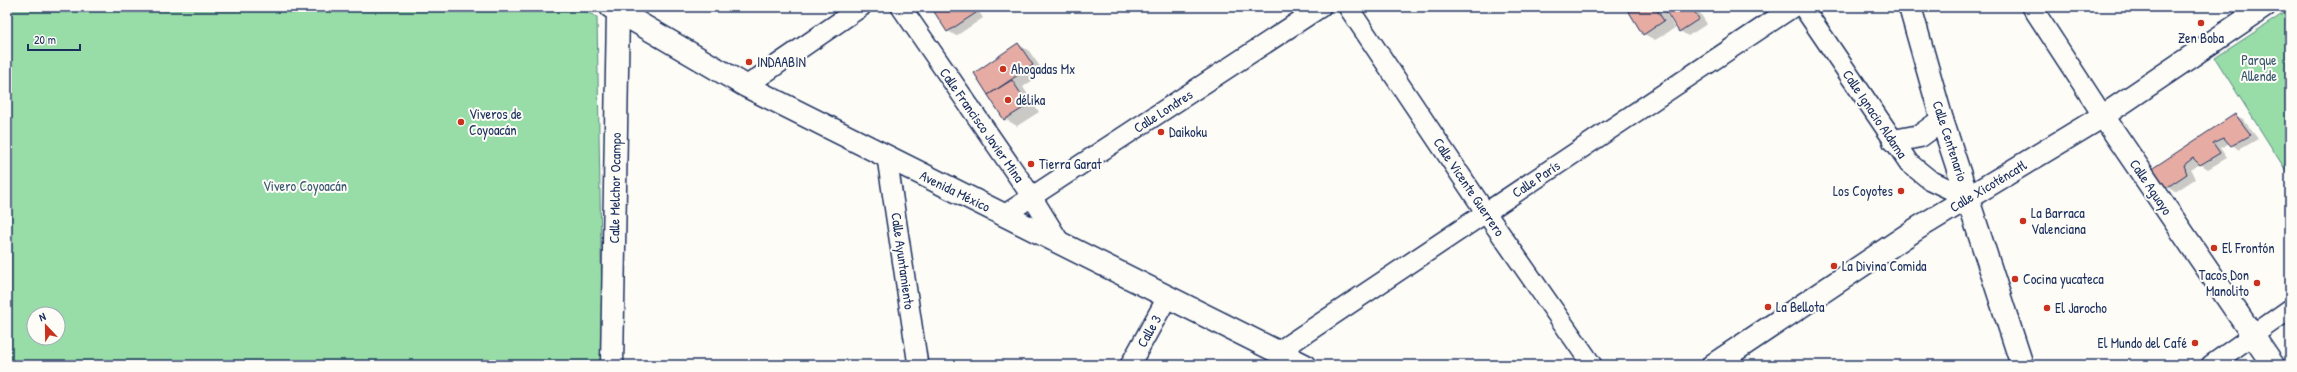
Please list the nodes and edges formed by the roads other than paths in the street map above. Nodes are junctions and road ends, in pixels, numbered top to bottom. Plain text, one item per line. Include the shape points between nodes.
1 (861, 7) edge
2 (901, 7) edge
3 (1321, 7) edge
4 (1348, 7) edge
5 (1793, 7) edge
6 (1803, 7) edge
7 (1910, 7) edge
8 (2032, 7) edge
9 (2264, 7) edge
10 (614, 9) edge
11 (746, 86) junction
12 (2103, 116) junction
13 (1942, 120) junction
14 (1894, 141) junction
15 (887, 158) junction
16 (1032, 197) junction
17 (1968, 198) junction
18 (1486, 213) junction
19 (1004, 215) junction
20 (1061, 244) junction
21 (1168, 296) junction
22 (2290, 310) edge
23 (2252, 335) junction
24 (1279, 351) junction
25 (612, 365) edge
26 (918, 365) edge
27 (1130, 365) edge
28 (1304, 365) edge
29 (1592, 365) edge
30 (1713, 365) edge
31 (2022, 365) edge
32 (2210, 365) edge
33 (2273, 365) edge

1 - 11 street
2 - 16 street, Calle Francisco Javier Mina
3 - 16 street, Calle Londres
4 - 18 street, Calle Vicente Guerrero
5 - 18 street, Calle París
6 - 14 street, Calle Ignacio Aldama
7 - 13 street, Calle Centenario
8 - 12 street, Calle Aguayo
9 - 12 street, Calle Xicoténcatl
10 - 11 street, Avenida México
10 - 25 street, Calle Melchor Ocampo
11 - 15 street, Avenida México
12 - 17 street, Calle Xicoténcatl
12 - 23 street, Calle Aguayo
13 - 14 street via 1920,136
13 - 17 street, Calle Centenario
14 - 17 street, Calle Ignacio Aldama via 1909,163 1930,180
15 - 19 street, Avenida México
15 - 26 street, Calle Ayuntamiento
16 - 19 street, Calle Londres
16 - 20 street, Calle Francisco Javier Mina
17 - 30 street, Calle Xicoténcatl via 1918,228
17 - 31 street, Calle Centenario
18 - 24 street, Calle París
18 - 29 street, Calle Vicente Guerrero
19 - 20 street, Avenida México
20 - 21 street, Avenida México
21 - 24 street, Avenida México
21 - 27 street, Calle 3
22 - 23 street
23 - 32 street
23 - 33 street, Calle Aguayo
24 - 28 street, Avenida México

